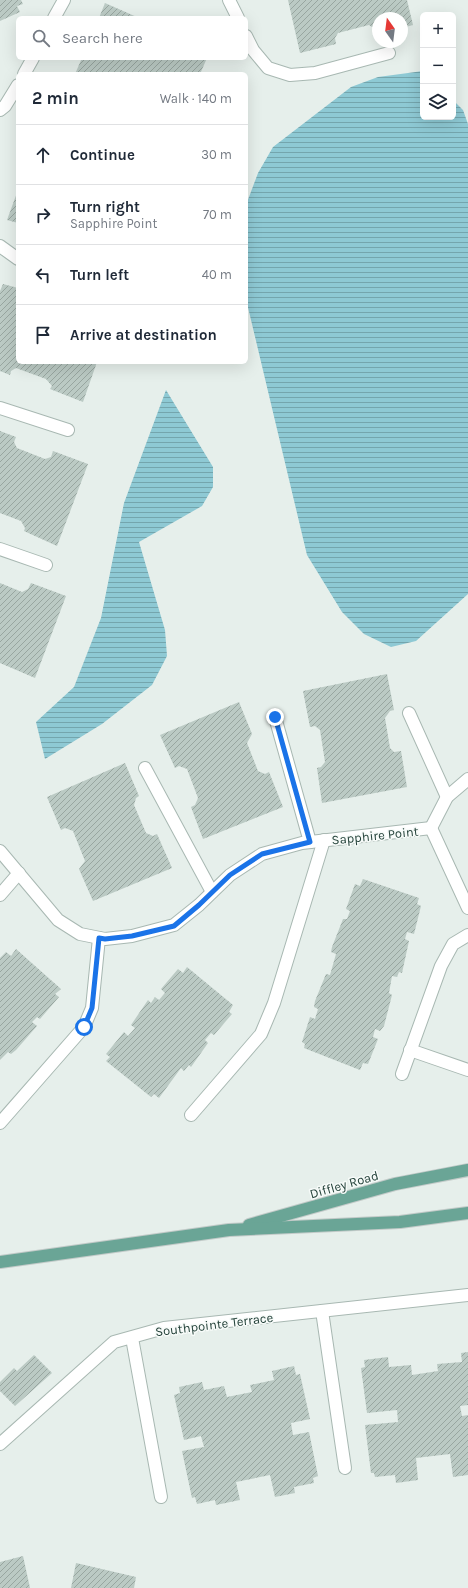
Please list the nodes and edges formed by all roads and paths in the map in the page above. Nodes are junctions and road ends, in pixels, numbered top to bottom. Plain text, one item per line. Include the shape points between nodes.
1 (64, 0) edge
2 (229, 0) edge
3 (55, 16) edge
4 (237, 16) edge
5 (248, 40) edge
6 (389, 53) dead end
7 (32, 60) edge
8 (25, 72) edge
9 (16, 90) edge
10 (0, 110) edge
11 (0, 246) edge
12 (16, 258) edge
13 (0, 408) edge
14 (68, 430) dead end
15 (0, 549) edge
16 (46, 566) dead end
17 (409, 713) dead end
18 (275, 717) dead end
19 (145, 768) dead end
20 (468, 779) edge
21 (447, 797) junction
22 (431, 828) junction
23 (324, 840) junction
24 (310, 842) junction
25 (0, 851) edge
26 (19, 873) junction
27 (212, 892) junction
28 (0, 896) edge
29 (468, 908) edge
30 (468, 935) edge
31 (99, 938) junction
32 (410, 1050) junction
33 (468, 1070) edge
34 (402, 1074) dead end
35 (191, 1115) dead end
36 (0, 1123) edge
37 (468, 1170) edge
38 (468, 1213) edge
39 (229, 1230) junction
40 (0, 1262) edge
41 (468, 1295) edge
42 (322, 1311) junction
43 (132, 1338) junction
44 (0, 1444) edge
45 (344, 1468) dead end
46 (161, 1497) dead end

1 - 3 street
2 - 4 street
5 - 6 street via 268,68 290,75 315,73
7 - 8 street
9 - 10 street
11 - 12 street
13 - 14 street
15 - 16 street
17 - 21 street
18 - 24 street
19 - 27 street
20 - 21 street
21 - 22 street
22 - 23 street, Sapphire Point
22 - 29 street
23 - 24 street, Sapphire Point
23 - 35 street via 274,1003 261,1034
24 - 27 street, Sapphire Point via 262,854 230,875
25 - 26 street, Sapphire Point
26 - 28 street
26 - 31 street, Sapphire Point via 58,920 80,934
27 - 31 street, Sapphire Point via 174,926 132,936
30 - 32 street via 453,944 441,966
31 - 36 street via 92,1008 84,1027
32 - 33 street
32 - 34 street
37 - 39 main road, Diffley Road via 395,1184
38 - 39 main road, Diffley Road via 400,1222
39 - 40 main road, Diffley Road
41 - 42 street, Southpointe Terrace
42 - 43 street, Southpointe Terrace via 164,1328
42 - 45 street
43 - 44 street, Southpointe Terrace via 114,1342
43 - 46 street

